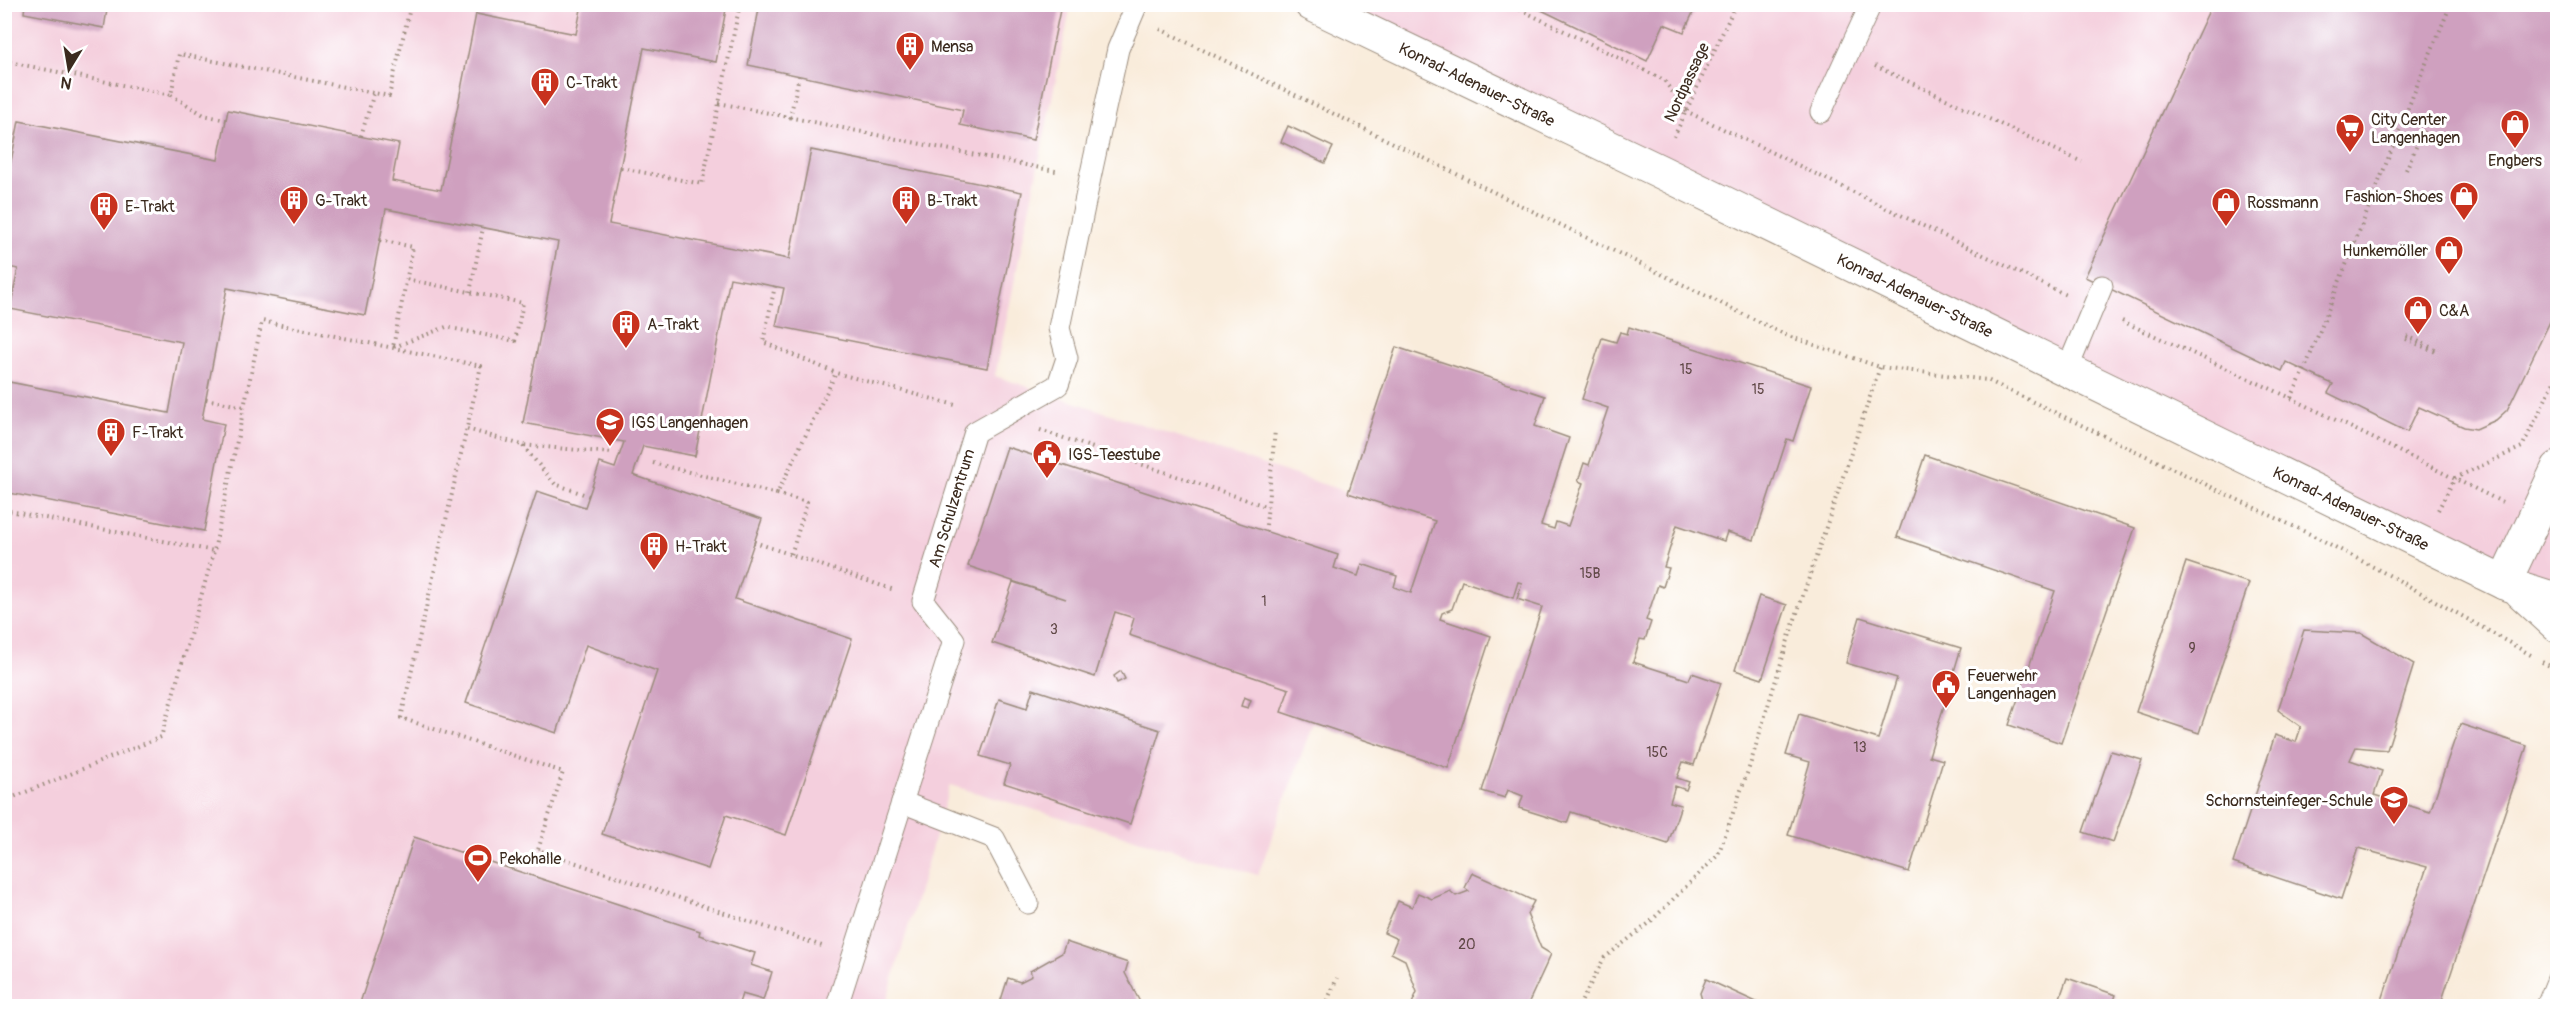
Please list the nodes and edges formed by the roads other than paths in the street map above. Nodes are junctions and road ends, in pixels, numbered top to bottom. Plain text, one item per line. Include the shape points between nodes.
1 (1311, 4) edge
2 (1871, 4) edge
3 (1135, 10) edge
4 (1821, 112) dead end
5 (2102, 286) dead end
6 (2067, 370) junction
7 (2558, 468) edge
8 (2510, 586) junction
9 (2558, 600) edge
10 (2558, 626) edge
11 (902, 802) junction
12 (1028, 903) dead end
13 (2558, 979) edge
14 (837, 1006) edge
15 (2547, 1006) edge

1 - 6 street, Konrad-Adenauer-Straße
2 - 4 lane
3 - 11 lane, Am Schulzentrum via 1118,49 1059,328 1067,358 1058,385 975,432 923,601 954,640
5 - 6 lane
6 - 8 street, Konrad-Adenauer-Straße
7 - 8 street
8 - 9 street, Konrad-Adenauer-Straße
8 - 10 street, Konrad-Adenauer-Straße
11 - 12 lane via 994,838
11 - 14 lane
13 - 15 lane

